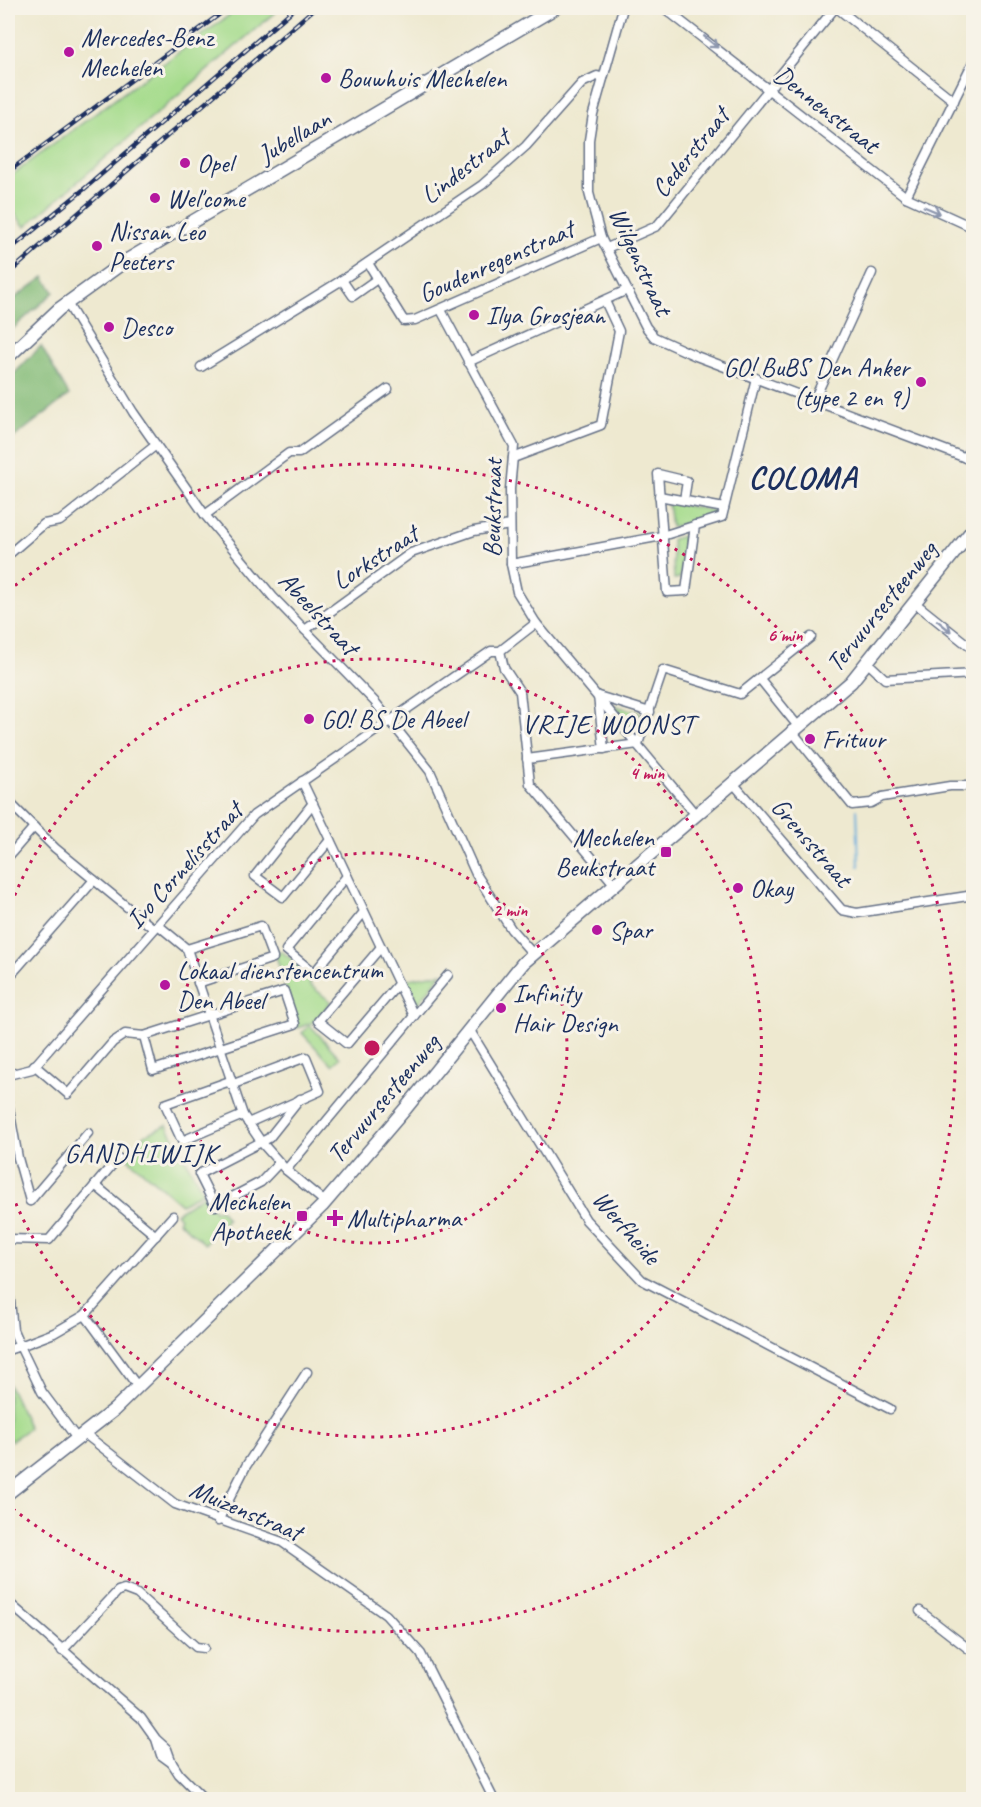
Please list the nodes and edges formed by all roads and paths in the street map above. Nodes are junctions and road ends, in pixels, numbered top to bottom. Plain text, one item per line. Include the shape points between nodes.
1 (555, 8) edge
2 (623, 8) edge
3 (664, 8) edge
4 (836, 8) edge
5 (974, 60) edge
6 (603, 78) junction
7 (768, 90) junction
8 (954, 101) junction
9 (906, 197) junction
10 (974, 228) edge
11 (601, 238) junction
12 (607, 249) junction
13 (368, 263) junction
14 (872, 273) dead end
15 (377, 279) junction
16 (342, 280) junction
17 (627, 290) junction
18 (605, 300) junction
19 (67, 303) junction
20 (441, 310) junction
21 (8, 357) edge
22 (468, 362) junction
23 (201, 367) dead end
24 (756, 378) junction
25 (388, 388) dead end
26 (814, 400) junction
27 (974, 442) edge
28 (156, 445) junction
29 (513, 458) junction
30 (970, 459) edge
31 (659, 496) junction
32 (684, 500) junction
33 (724, 508) junction
34 (205, 515) junction
35 (510, 525) junction
36 (695, 525) junction
37 (974, 528) edge
38 (662, 536) junction
39 (8, 555) edge
40 (511, 564) junction
41 (915, 603) junction
42 (536, 623) junction
43 (304, 630) junction
44 (811, 637) dead end
45 (974, 650) edge
46 (500, 651) junction
47 (868, 663) junction
48 (974, 674) edge
49 (760, 679) junction
50 (598, 696) junction
51 (650, 712) junction
52 (388, 720) junction
53 (794, 728) junction
54 (638, 744) junction
55 (604, 750) junction
56 (527, 759) junction
57 (302, 781) junction
58 (733, 783) junction
59 (974, 786) edge
60 (8, 801) edge
61 (313, 803) junction
62 (696, 815) junction
63 (34, 826) junction
64 (330, 840) junction
65 (8, 857) edge
66 (347, 876) junction
67 (94, 880) junction
68 (615, 885) junction
69 (974, 895) edge
70 (364, 912) junction
71 (156, 927) junction
72 (381, 947) junction
73 (187, 949) junction
74 (533, 954) junction
75 (448, 975) dead end
76 (8, 978) edge
77 (198, 983) junction
78 (398, 984) junction
79 (209, 1016) junction
80 (414, 1016) junction
81 (469, 1029) junction
82 (144, 1036) junction
83 (219, 1049) junction
84 (34, 1065) junction
85 (8, 1075) edge
86 (230, 1083) junction
87 (300, 1099) junction
88 (8, 1103) edge
89 (245, 1119) junction
90 (88, 1133) dead end
91 (262, 1143) junction
92 (118, 1158) dead end
93 (279, 1162) junction
94 (286, 1170) junction
95 (95, 1185) junction
96 (325, 1202) junction
97 (173, 1216) dead end
98 (156, 1236) junction
99 (8, 1239) edge
100 (8, 1281) edge
101 (84, 1315) junction
102 (20, 1346) junction
103 (8, 1350) edge
104 (307, 1372) dead end
105 (138, 1387) junction
106 (890, 1409) dead end
107 (82, 1437) junction
108 (8, 1493) edge
109 (219, 1521) junction
110 (8, 1602) edge
111 (920, 1611) dead end
112 (204, 1648) dead end
113 (62, 1651) junction
114 (974, 1653) edge
115 (205, 1800) edge
116 (494, 1800) edge

1 - 19 street, Jubellaan via 124,262
2 - 6 street, Wilgenstraat
3 -> 7 street, Dennenstraat
4 - 7 street, Cederstraat
4 - 8 street
5 - 8 street
6 - 11 street, Wilgenstraat via 593,114 588,163 589,193
6 - 13 street, Lindestraat via 597,76 582,83 526,146 482,184
7 - 9 street, Dennenstraat
7 - 12 street, Cederstraat via 657,226
8 - 9 street
9 -> 10 street, Dennenstraat
11 - 12 street, Wilgenstraat
11 - 20 street, Goudenregenstraat
12 - 17 street, Wilgenstraat
13 - 15 street, Goudenregenstraat
13 - 16 street, Lindestraat
14 - 26 street
15 - 16 street via 353,296
15 - 20 street, Goudenregenstraat via 404,321
16 - 23 street, Lindestraat
17 - 18 street
17 - 24 street, Wilgenstraat via 654,337
18 - 22 street
18 - 29 street via 618,331 602,425
19 - 21 street, Jubellaan
19 - 28 street, Abeelstraat
20 - 22 street, Beukstraat
22 - 29 street, Beukstraat via 514,446
24 - 26 street, Wilgenstraat
24 - 33 street
25 - 34 street via 299,453 289,453
26 - 30 street, Wilgenstraat
27 - 30 street
28 - 34 street, Abeelstraat
28 - 39 street via 60,520 44,524
29 - 35 street, Beukstraat
31 - 32 street
31 - 32 street via 658,474 687,481
31 - 38 street
32 - 33 street
33 - 36 street via 722,517
34 - 43 street, Abeelstraat
35 - 40 street, Beukstraat
35 - 43 street, Lorkstraat via 474,531 411,553
36 - 38 street
36 - 38 street via 686,591 667,592
37 - 41 street, Tervuursesteenweg
38 - 40 street
40 - 42 street, Beukstraat via 517,592
41 -> 45 street
41 - 47 street, Tervuursesteenweg
42 - 46 street, Ivo Cornelisstraat
42 - 50 street, Beukstraat
43 - 52 street, Abeelstraat
44 - 49 street
46 - 52 street, Ivo Cornelisstraat via 491,651
46 - 56 street via 504,668 520,692
47 - 48 street via 885,679
47 - 53 street, Tervuursesteenweg via 832,699
49 - 51 street via 740,694 663,670
49 - 53 street
50 - 51 street
50 - 54 street, Beukstraat
50 - 55 street
51 - 54 street
52 - 57 street, Ivo Cornelisstraat
52 - 74 street, Abeelstraat via 430,771 476,874 511,929
53 - 58 street, Tervuursesteenweg
53 - 59 street via 852,805 950,786
54 - 55 street
54 - 62 street, Beukstraat
55 - 56 street
56 - 68 street via 530,784
57 - 61 street
57 - 71 street, Ivo Cornelisstraat via 254,816
58 - 62 street, Tervuursesteenweg
58 - 69 street, Grensstraat via 842,910 857,913
60 - 63 street
61 - 64 street
61 - 64 street via 255,876 283,897
62 - 68 street, Tervuursesteenweg
63 - 65 street
63 - 67 street
64 - 66 street
66 - 70 street
66 - 70 street via 286,950 314,973
67 - 71 street
67 - 76 street
68 - 74 street, Tervuursesteenweg
70 - 72 street
71 - 73 street
71 - 84 street, Ivo Cornelisstraat
72 - 78 street
72 - 78 street via 318,1021 347,1044
73 - 77 street
73 - 77 street via 261,926 273,958
74 - 81 street, Tervuursesteenweg
75 - 80 street
77 - 79 street
78 - 80 street
79 - 82 street
79 - 83 street
79 - 83 street via 284,991 295,1024
80 - 94 street
81 - 96 street, Tervuursesteenweg
81 - 106 street, Werfheide via 586,1220 642,1280
82 - 83 street via 153,1070
82 - 84 street via 124,1034 113,1042 68,1094
83 - 86 street
84 - 85 street, Ivo Cornelisstraat via 32,1069
86 - 87 street via 306,1058 320,1091
86 - 89 street
86 - 89 street via 165,1104 182,1141
87 - 89 street
87 - 91 street
88 - 90 street via 30,1201
89 - 91 street
91 - 93 street
91 - 93 street via 199,1174 215,1206 261,1182
92 - 95 street
93 - 94 street
94 - 96 street
95 - 98 street
95 - 99 street via 49,1240
96 - 105 street, Tervuursesteenweg
97 - 98 street
98 - 101 street
100 - 102 street, Muizenstraat via 13,1330
101 - 102 street via 54,1333
101 - 105 street
102 - 103 street
102 - 107 street, Muizenstraat via 42,1392
104 - 109 street via 246,1466
105 - 107 street, Tervuursesteenweg
107 - 108 street, Tervuursesteenweg
107 - 109 street, Muizenstraat via 175,1504
109 - 116 street, Muizenstraat via 282,1542 374,1606 400,1629 421,1654
110 - 113 street
111 - 114 street
112 - 113 street via 196,1647 137,1594 124,1589
113 - 115 street via 141,1718 156,1739 161,1755

